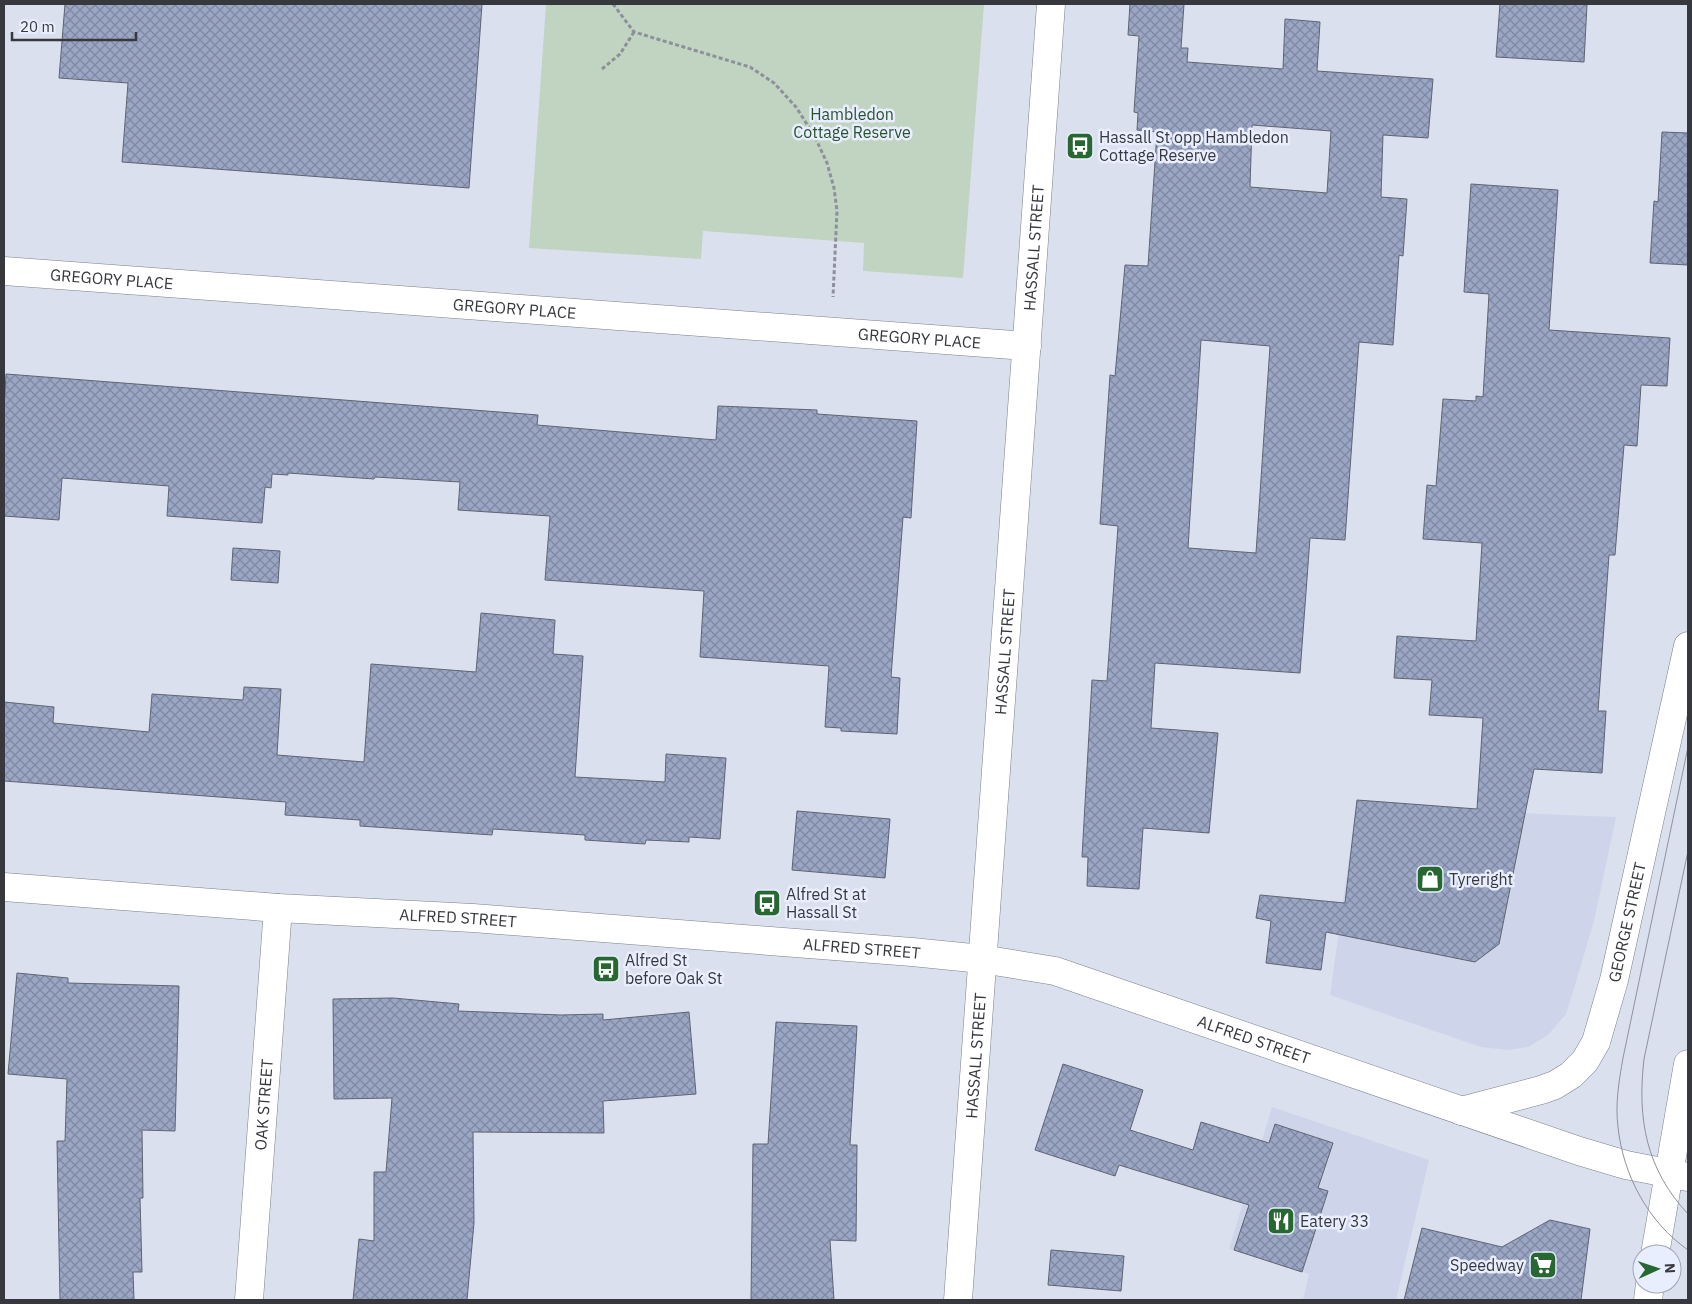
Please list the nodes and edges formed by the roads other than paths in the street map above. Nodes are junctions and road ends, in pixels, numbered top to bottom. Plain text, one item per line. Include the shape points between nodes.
1 (1051, 4) edge
2 (4, 271) edge
3 (1027, 346) junction
4 (1688, 646) edge
5 (4, 887) edge
6 (278, 908) junction
7 (982, 959) junction
8 (1688, 1064) edge
9 (1462, 1111) junction
10 (1678, 1176) edge
11 (1658, 1244) edge
12 (249, 1300) edge
13 (958, 1300) edge

1 - 3 street, HASSALL STREET
2 - 3 street, GREGORY PLACE
3 - 7 street, HASSALL STREET
4 - 9 street, GEORGE STREET via 1614,980 1596,1042 1585,1061 1555,1085
5 - 6 street, ALFRED STREET
6 - 7 street, ALFRED STREET via 473,918
6 - 12 street, OAK STREET
7 - 9 street, ALFRED STREET via 1055,971
7 - 13 street, HASSALL STREET
8 - 10 street
9 - 10 street, ALFRED STREET via 1579,1151
10 - 11 street

